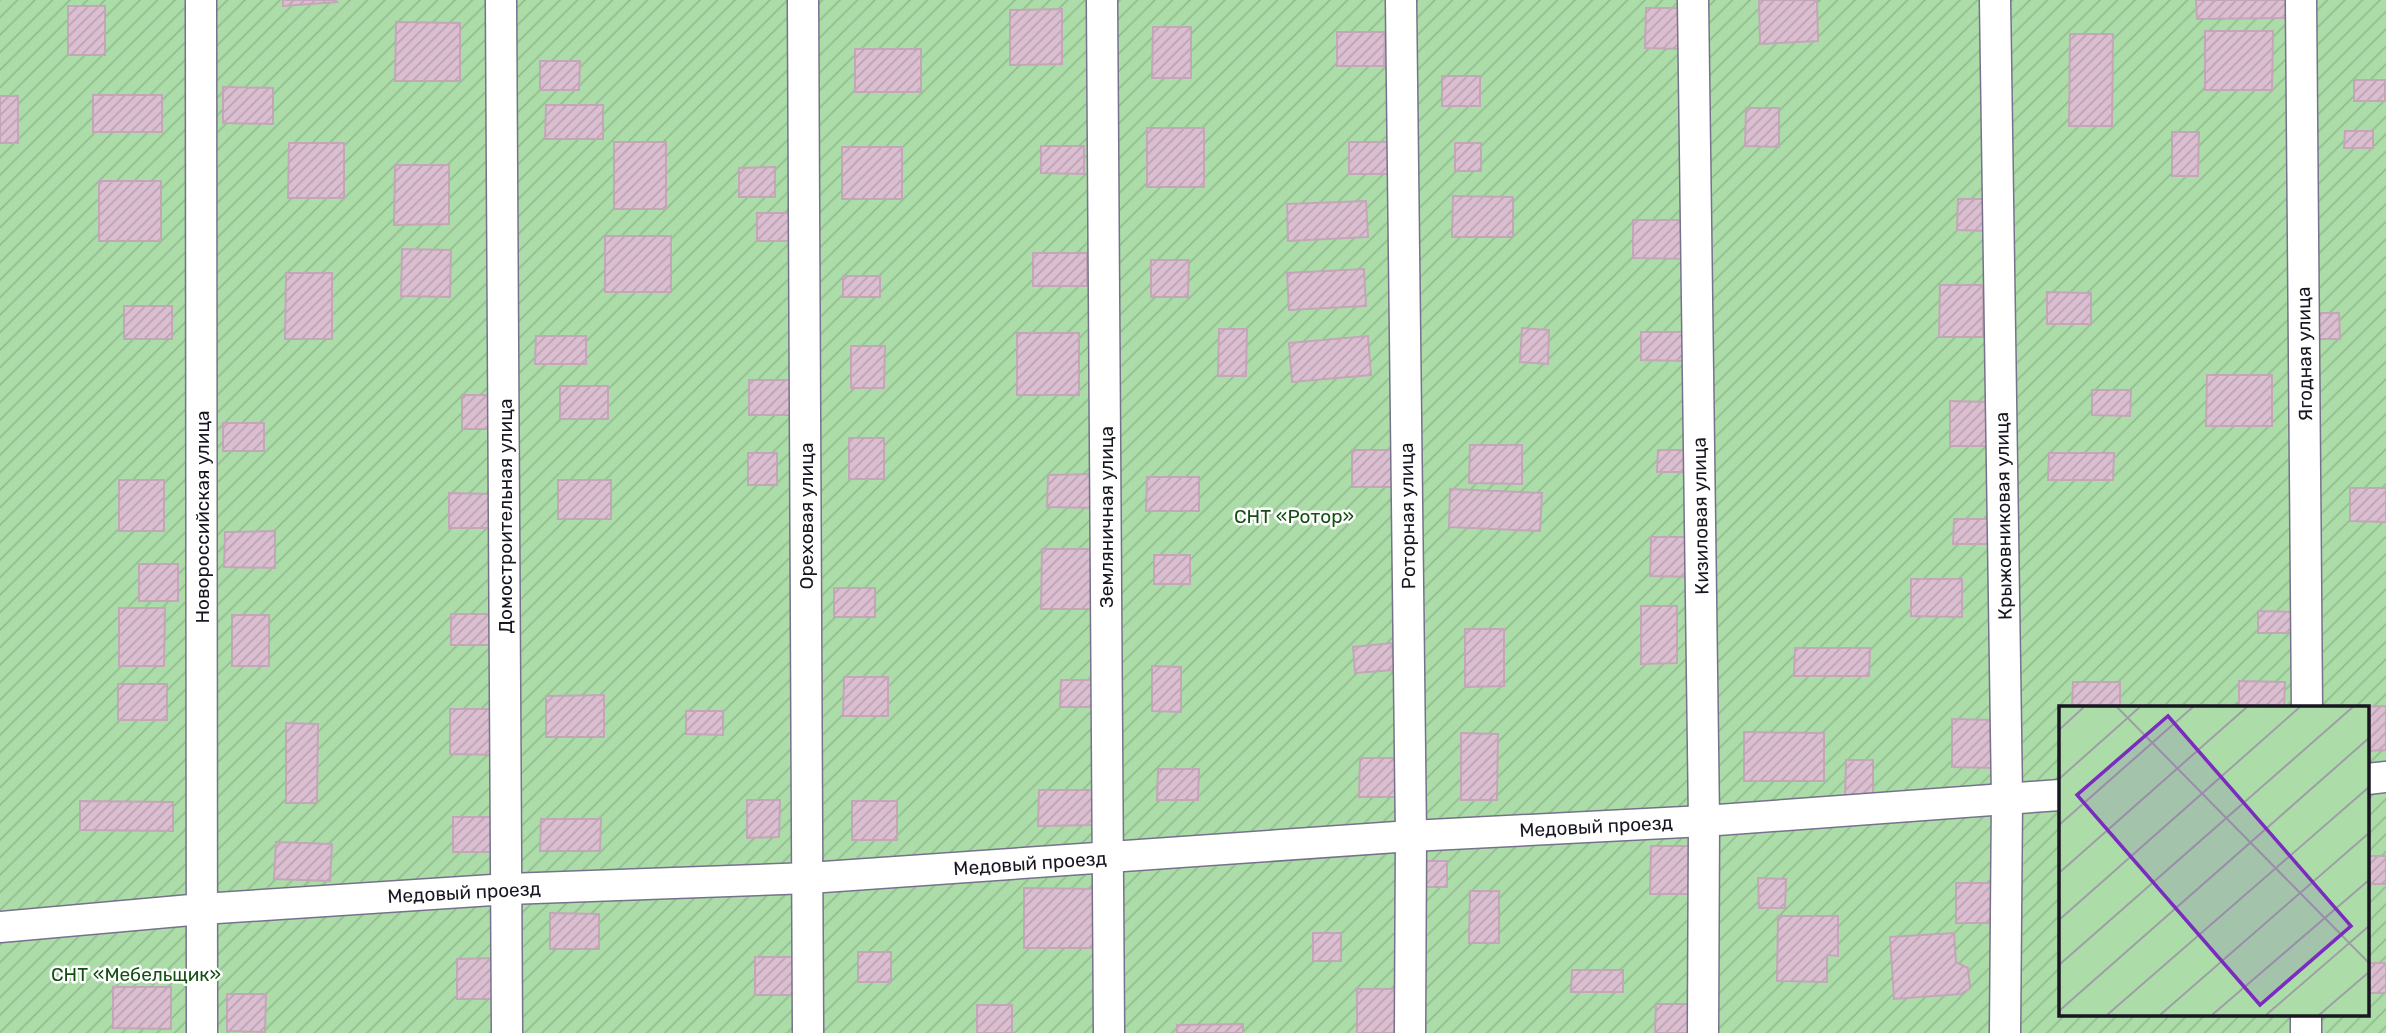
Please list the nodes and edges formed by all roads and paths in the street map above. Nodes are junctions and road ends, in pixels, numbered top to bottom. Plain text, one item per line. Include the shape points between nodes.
1 (201, 0) edge
2 (501, 0) edge
3 (803, 0) edge
4 (1102, 0) edge
5 (1401, 0) edge
6 (1693, 0) edge
7 (1995, 0) edge
8 (2301, 0) edge
9 (2307, 706) edge
10 (2386, 777) edge
11 (2368, 779) edge
12 (2059, 795) edge
13 (2007, 798) junction
14 (1704, 821) junction
15 (1410, 836) junction
16 (1108, 858) junction
17 (809, 878) junction
18 (508, 889) junction
19 (202, 909) junction
20 (0, 927) edge
21 (202, 1033) edge
22 (507, 1033) edge
23 (808, 1033) edge
24 (1109, 1033) edge
25 (1410, 1033) edge
26 (1703, 1033) edge
27 (2005, 1033) edge

1 - 19 street, Новороссийская улица
2 - 18 street, Домостроительная улица
3 - 17 street, Ореховая улица
4 - 16 street, Земляничная улица
5 - 15 street, Роторная улица
6 - 14 street, Кизиловая улица
7 - 13 street, Крыжовниковая улица
8 - 9 street, Ягодная улица
10 - 11 street
12 - 13 street, Медовый проезд
13 - 14 street, Медовый проезд
13 - 27 street, Крыжовниковая улица
14 - 15 street, Медовый проезд
14 - 26 street, Кизиловая улица
15 - 16 street, Медовый проезд
15 - 25 street, Роторная улица
16 - 17 street, Медовый проезд
16 - 24 street, Земляничная улица
17 - 18 street, Медовый проезд
17 - 23 street, Ореховая улица
18 - 19 street, Медовый проезд
18 - 22 street, Домостроительная улица
19 - 20 street, Медовый проезд
19 - 21 street, Новороссийская улица

